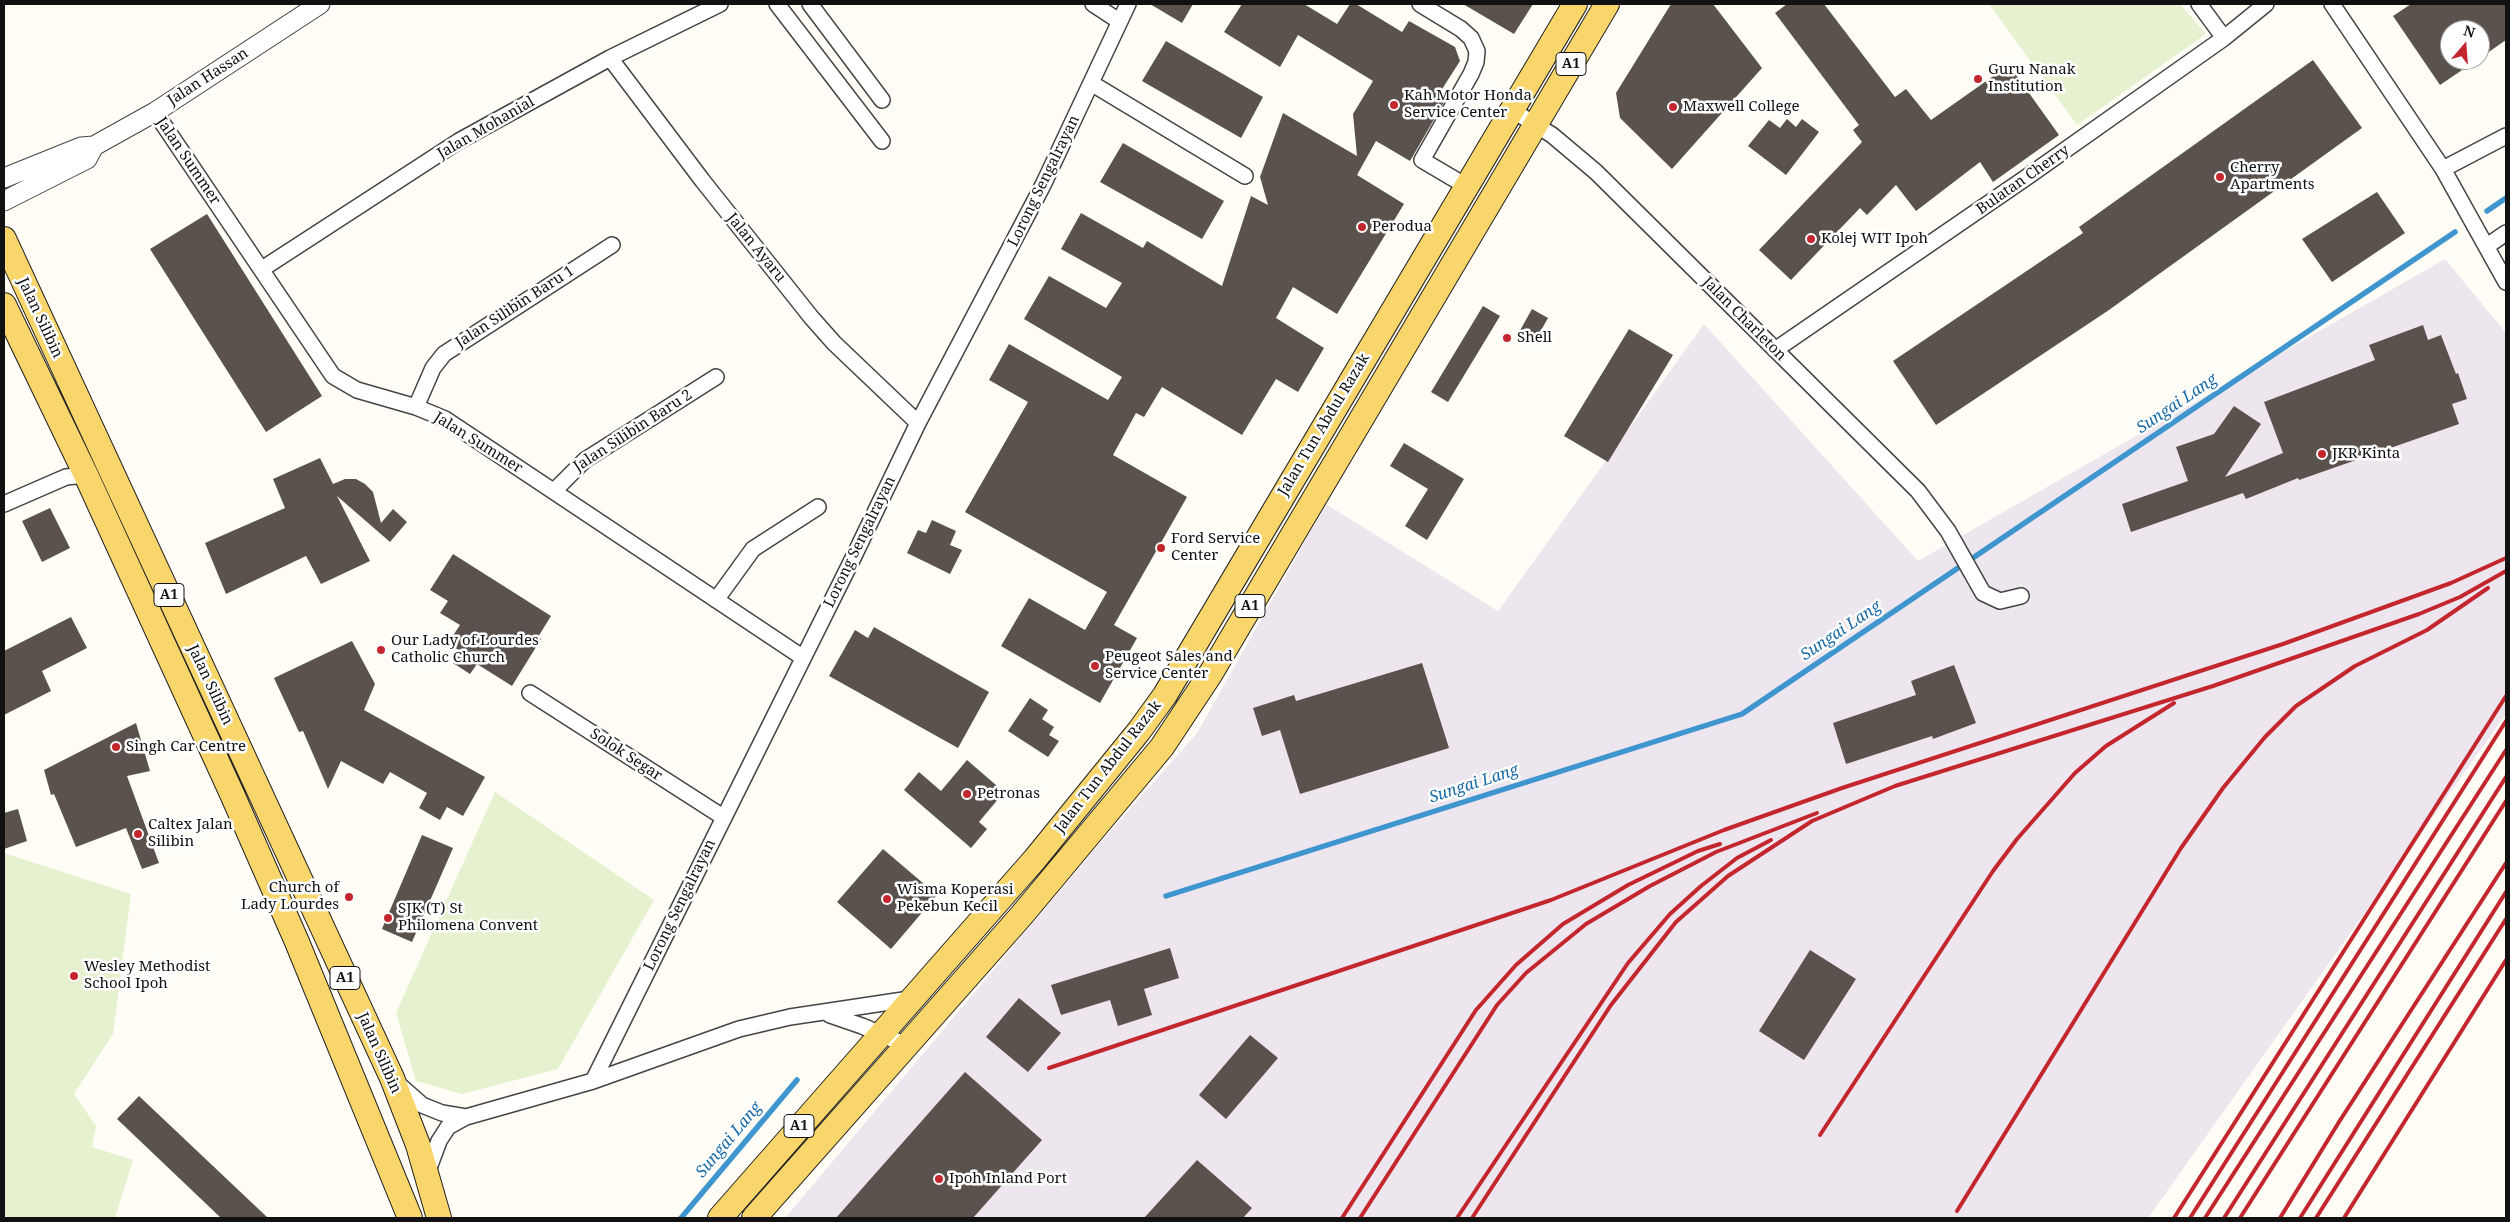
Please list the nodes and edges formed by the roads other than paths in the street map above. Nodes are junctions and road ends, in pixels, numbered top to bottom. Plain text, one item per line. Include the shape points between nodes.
1 (320, 4) edge
2 (720, 4) edge
3 (777, 4) edge
4 (810, 4) edge
5 (1093, 4) edge
6 (1128, 4) edge
7 (1420, 4) edge
8 (1576, 4) edge
9 (1607, 4) edge
10 (2198, 4) edge
11 (2266, 4) edge
12 (2332, 4) edge
13 (1119, 21) junction
14 (2224, 38) junction
15 (610, 58) junction
16 (1091, 83) junction
17 (882, 100) dead end
18 (1512, 110) junction
19 (155, 112) junction
20 (1534, 124) junction
21 (2506, 136) edge
22 (882, 141) dead end
23 (94, 146) junction
24 (2443, 169) junction
25 (1245, 176) dead end
26 (4, 178) edge
27 (1466, 186) junction
28 (4, 201) edge
29 (2506, 233) edge
30 (4, 240) edge
31 (612, 245) dead end
32 (2487, 246) junction
33 (262, 269) junction
34 (2506, 282) edge
35 (4, 305) edge
36 (1775, 350) junction
37 (716, 377) dead end
38 (416, 407) junction
39 (918, 423) junction
40 (86, 475) junction
41 (554, 491) junction
42 (4, 504) edge
43 (818, 507) dead end
44 (2022, 596) dead end
45 (716, 600) junction
46 (802, 657) junction
47 (530, 693) dead end
48 (723, 817) junction
49 (910, 999) junction
50 (824, 1014) junction
51 (880, 1034) junction
52 (906, 1046) junction
53 (348, 1063) junction
54 (392, 1078) junction
55 (594, 1081) junction
56 (466, 1117) junction
57 (409, 1123) junction
58 (426, 1174) junction
59 (410, 1218) edge
60 (439, 1218) edge
61 (720, 1218) edge
62 (754, 1218) edge

1 - 19 street, Jalan Hassan
2 - 15 street, Jalan Mohanial
3 - 22 street
4 - 17 street
5 - 13 street
6 - 13 street, Lorong Sengalrayan
7 - 27 street via 1461,28 1472,38 1477,51 1471,74 1422,160
8 - 18 main road, Jalan Tun Abdul Razak / A1
9 - 20 main road, Jalan Tun Abdul Razak / A1
10 - 14 street
11 - 14 street, Bulatan Cherry
12 - 24 street
13 - 16 street, Lorong Sengalrayan
14 - 36 street, Bulatan Cherry
15 - 33 street, Jalan Mohanial via 459,141
15 - 39 street, Jalan Ayaru via 811,317
16 - 25 street
16 - 39 street, Lorong Sengalrayan via 1018,234
18 - 20 street, Jalan Charleton
18 - 27 main road, Jalan Tun Abdul Razak / A1
19 - 23 street, Jalan Hassan
19 - 33 street, Jalan Summer
20 - 36 street, Jalan Charleton via 1596,172
20 - 52 main road, Jalan Tun Abdul Razak / A1 via 1187,712 1162,748 1083,842
21 - 24 street
23 - 26 street, Jalan Hassan via 80,147
23 - 28 street, Jalan Hassan via 87,159
24 - 32 street
27 - 49 main road, Jalan Tun Abdul Razak / A1 via 1165,695 1035,859
29 - 32 street
30 - 54 main road, Jalan Silibin / A1
31 - 38 street, Jalan Silibin Baru 1 via 444,354 433,368
32 - 34 street
33 - 38 street, Jalan Summer via 333,376 357,390
35 - 40 main road, Jalan Silibin / A1
36 - 44 street, Jalan Charleton via 1918,491 1948,531 1982,593 2000,601
37 - 41 street, Jalan Silibin Baru 2 via 585,460
38 - 41 street, Jalan Summer via 444,419
39 - 46 street, Lorong Sengalrayan
40 - 42 street via 66,477
40 - 53 main road, Jalan Silibin / A1 via 232,794
41 - 45 street, Jalan Summer
43 - 45 street via 752,549
45 - 46 street, Jalan Summer
46 - 48 street, Lorong Sengalrayan
47 - 48 street, Solok Segar
48 - 55 street, Lorong Sengalrayan
49 - 50 street
49 - 51 main road, Jalan Tun Abdul Razak / A1
50 - 51 street
50 - 55 street via 790,1017 739,1029
51 - 52 street
51 - 61 main road, Jalan Tun Abdul Razak / A1
52 - 62 main road, Jalan Tun Abdul Razak / A1
53 - 57 main road via 389,1120 400,1126
53 - 59 main road, Jalan Silibin / A1
54 - 56 street via 422,1104 442,1113
54 - 57 main road, Jalan Silibin / A1
55 - 56 street
56 - 58 street via 448,1127 438,1141
57 - 58 main road, Jalan Silibin / A1
58 - 60 main road, Jalan Silibin / A1

